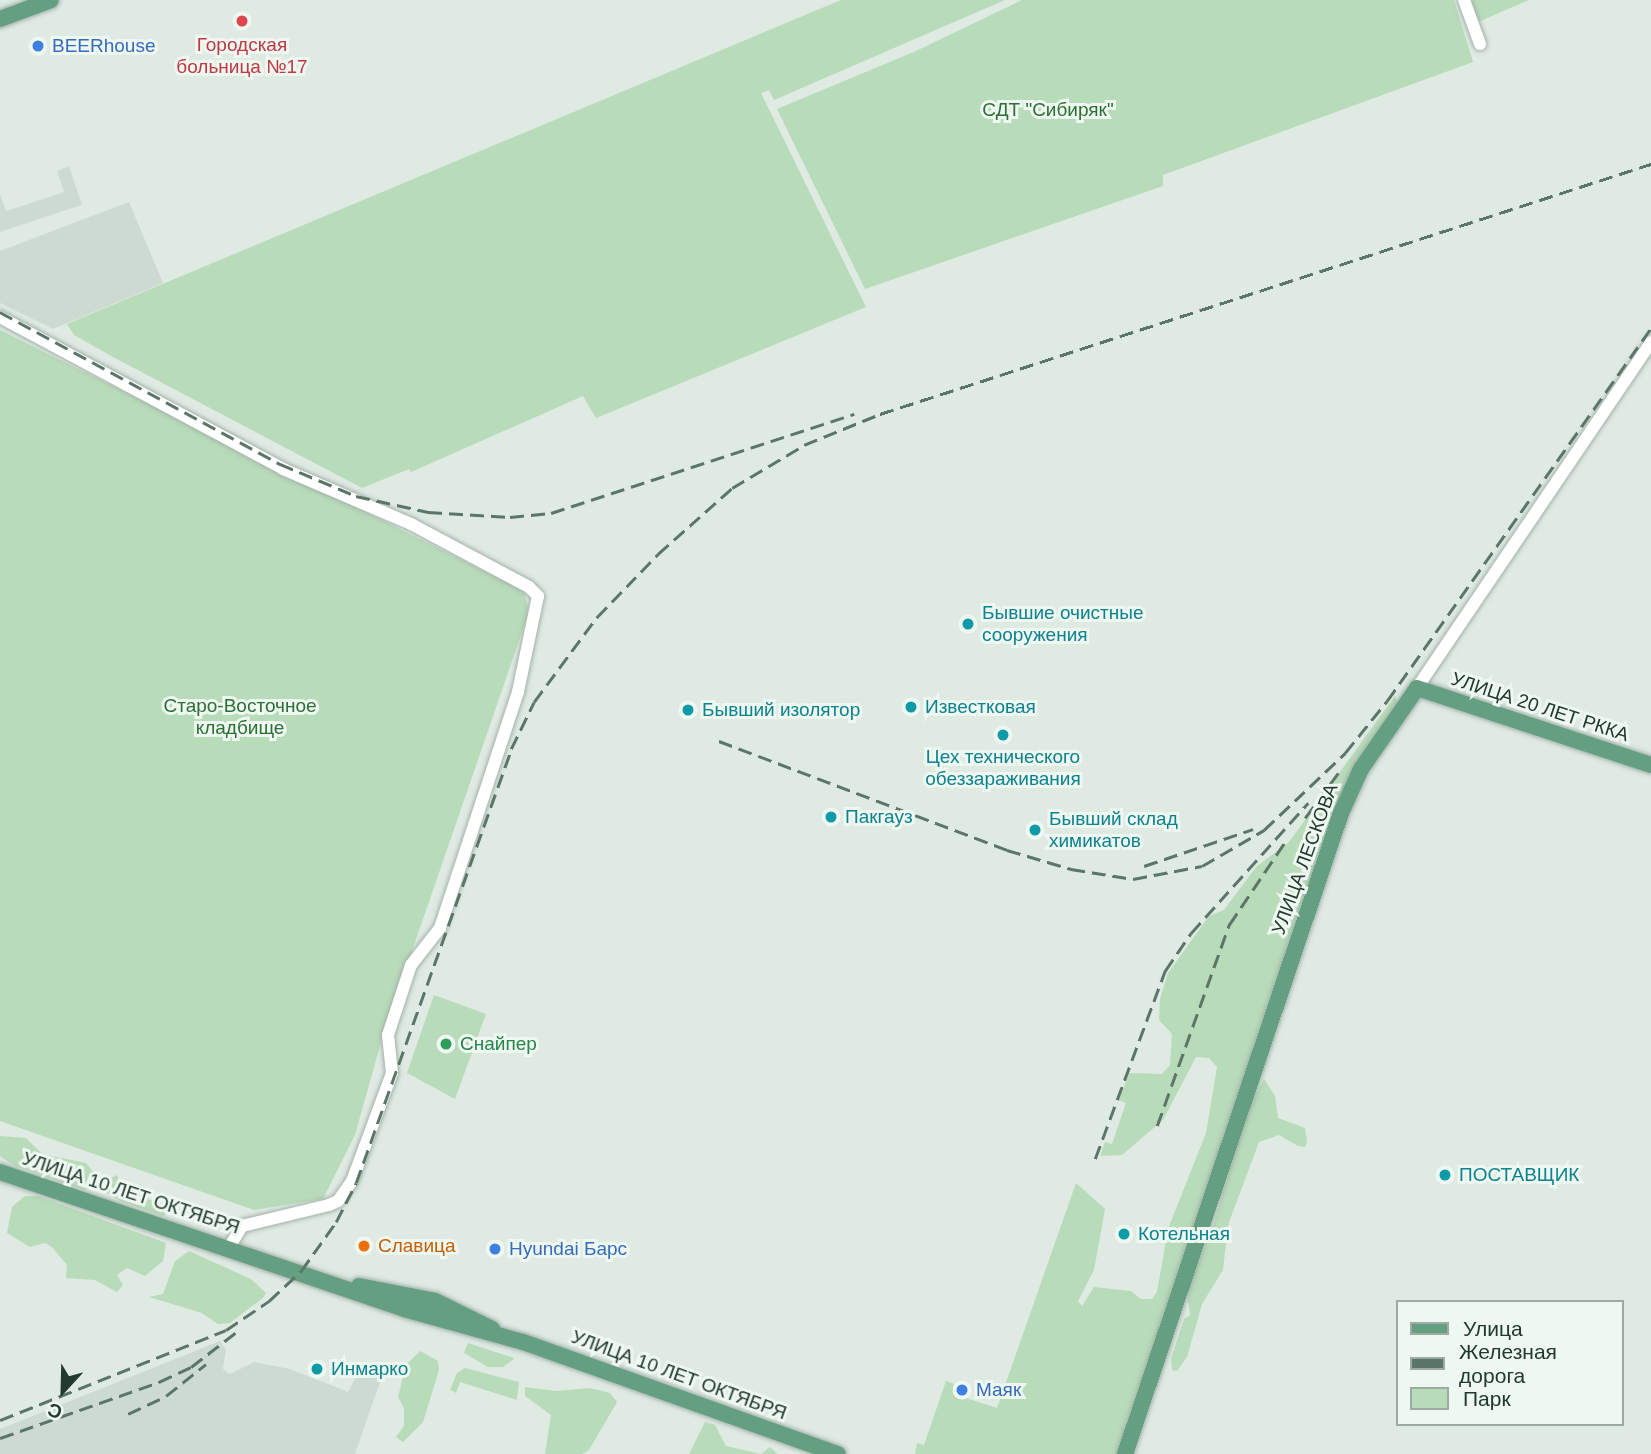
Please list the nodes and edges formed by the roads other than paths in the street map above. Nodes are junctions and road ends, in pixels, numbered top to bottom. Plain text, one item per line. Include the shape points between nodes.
1 (51, 0) edge
2 (1464, 0) edge
3 (0, 19) edge
4 (1480, 44) dead end
5 (0, 317) edge
6 (1651, 342) edge
7 (1417, 688) junction
8 (1651, 765) edge
9 (0, 1172) edge
10 (229, 1248) junction
11 (838, 1454) edge
12 (1125, 1454) edge

1 - 3 main road
2 - 4 street
5 - 10 street via 283,470 411,524 538,596 518,692 440,928 411,965 388,1035 392,1073 352,1181 338,1201 329,1205 242,1226
6 - 7 street, УЛИЦА ЛЕСКОВА
7 - 8 main road, УЛИЦА 20 ЛЕТ РККА
7 - 12 main road, УЛИЦА ЛЕСКОВА via 1361,769 1341,813
9 - 10 main road, УЛИЦА 10 ЛЕТ ОКТЯБРЯ
10 - 11 main road, УЛИЦА 10 ЛЕТ ОКТЯБРЯ via 328,1282 435,1301 507,1337

